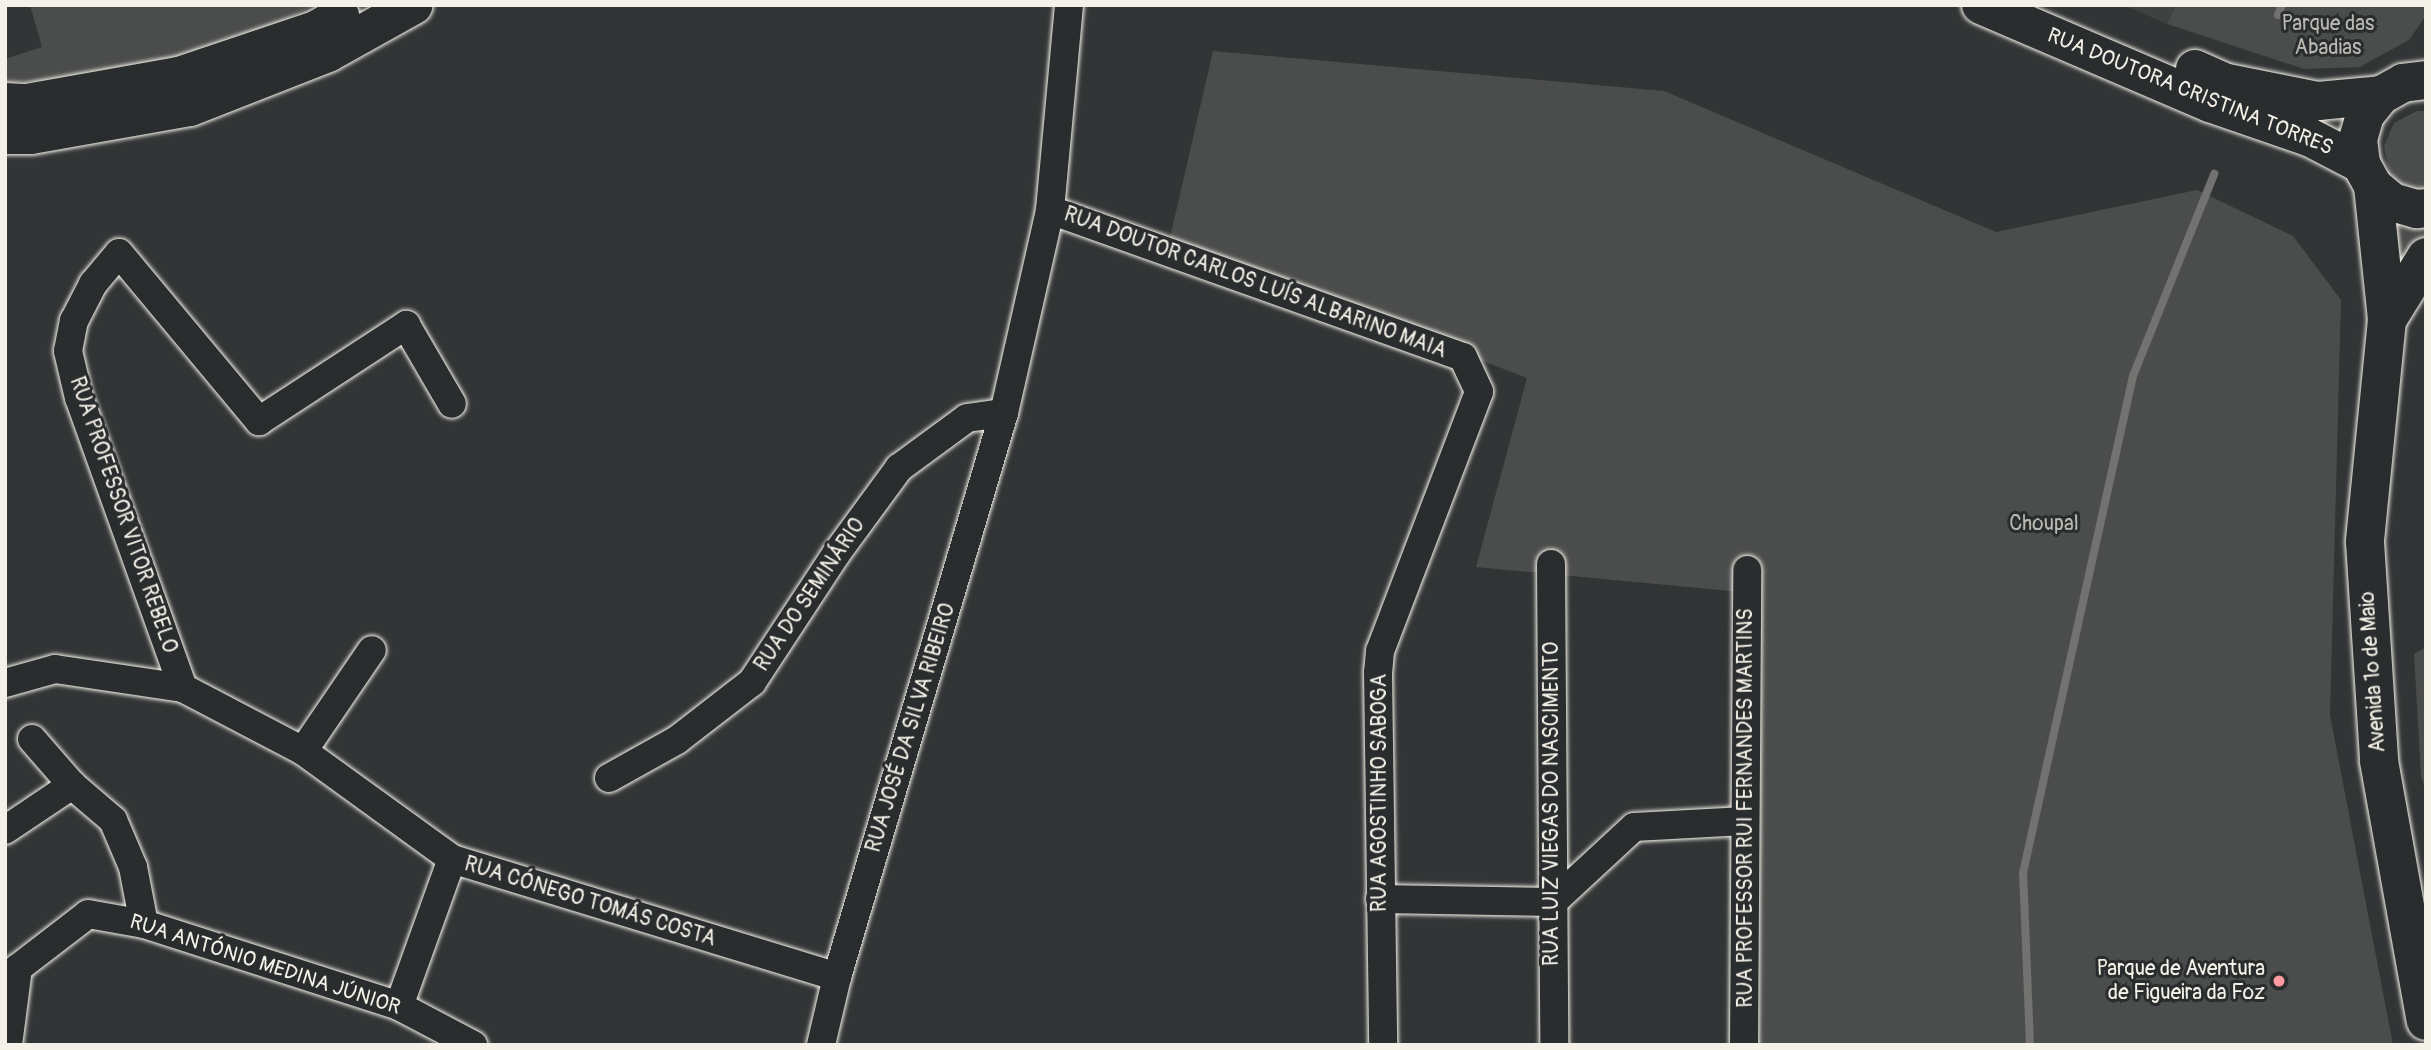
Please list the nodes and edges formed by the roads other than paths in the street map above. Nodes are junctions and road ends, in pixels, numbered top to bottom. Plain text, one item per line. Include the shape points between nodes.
1 (360, 5) edge
2 (414, 5) edge
3 (1069, 5) edge
4 (1981, 5) edge
5 (2047, 5) edge
6 (2409, 78) edge
7 (5, 103) edge
8 (5, 135) edge
9 (2367, 175) junction
10 (2426, 208) edge
11 (1050, 210) junction
12 (2426, 257) edge
13 (2387, 320) junction
14 (1479, 392) joint
15 (452, 404) dead end
16 (1004, 413) junction
17 (1551, 564) dead end
18 (1747, 570) dead end
19 (372, 650) dead end
20 (5, 682) edge
21 (183, 688) junction
22 (32, 739) dead end
23 (303, 751) junction
24 (609, 778) dead end
25 (72, 785) junction
26 (1745, 821) junction
27 (5, 830) edge
28 (452, 859) junction
29 (1381, 899) junction
30 (1553, 902) junction
31 (144, 923) junction
32 (837, 977) junction
33 (399, 1006) junction
34 (2426, 1021) edge
35 (8, 1045) edge
36 (473, 1045) edge
37 (821, 1045) edge
38 (1383, 1045) edge
39 (1554, 1045) edge
40 (1744, 1045) edge

1 - 7 main road via 316,30 179,76
2 - 8 main road via 328,53 190,107 31,135
3 - 11 street, RUA JOSÉ DA SILVA RIBEIRO
4 - 9 main road, RUA DOUTORA CRISTINA TORRES via 2210,103 2309,137
5 - 6 main road, RUA DOUTORA CRISTINA TORRES via 2227,83 2318,101
6 - 9 main road, Avenida 1º de Maio via 2365,115 2358,139
9 - 10 main road, RUA DOUTORA CRISTINA TORRES via 2392,202
9 - 13 main road, Avenida 1º de Maio
11 - 14 street, RUA DOUTOR CARLOS LUÍS ALBARINO MAIA via 1463,357
11 - 16 street, RUA JOSÉ DA SILVA RIBEIRO
12 - 13 main road
13 - 34 main road, Avenida 1º de Maio via 2366,556 2379,761
14 - 29 street, RUA AGOSTINHO SABOGA via 1380,651
15 - 21 street, RUA PROFESSOR VITOR REBELO via 406,325 259,421 119,253 93,284 74,321 68,351 79,398
16 - 24 street, RUA DO SEMINÁRIO via 967,418 899,468 752,682 677,740
16 - 32 street, RUA JOSÉ DA SILVA RIBEIRO
17 - 30 street, RUA LUIZ VIEGAS DO NASCIMENTO
18 - 26 street, RUA PROFESSOR RUI FERNANDES MARTINS
19 - 23 street
20 - 21 street via 54,669
21 - 23 street
22 - 25 street
23 - 28 street
25 - 27 street
25 - 31 street via 113,820 133,867
26 - 30 street via 1634,827
26 - 40 street, RUA PROFESSOR RUI FERNANDES MARTINS
28 - 32 street, RUA CÓNEGO TOMÁS COSTA
28 - 33 street, RUA CÓNEGO TOMÁS COSTA
29 - 30 street
29 - 38 street, RUA AGOSTINHO SABOGA
30 - 39 street, RUA LUIZ VIEGAS DO NASCIMENTO
31 - 33 street, RUA ANTÓNIO MEDINA JÚNIOR
31 - 35 street, RUA ANTÓNIO MEDINA JÚNIOR via 88,914 18,968
32 - 37 street, RUA JOSÉ DA SILVA RIBEIRO
33 - 36 street, RUA ANTÓNIO MEDINA JÚNIOR

